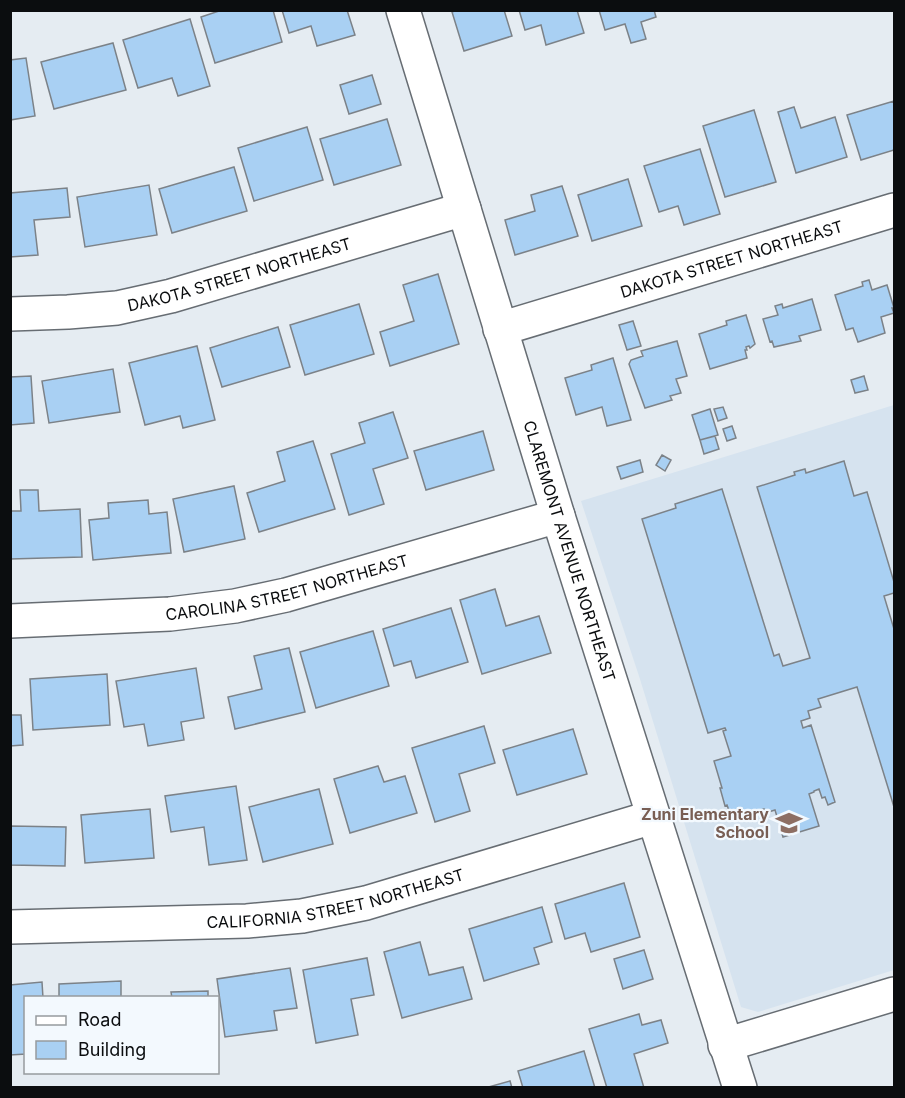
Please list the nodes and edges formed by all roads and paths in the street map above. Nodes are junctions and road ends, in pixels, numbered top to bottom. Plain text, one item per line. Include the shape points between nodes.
1 (403, 10) edge
2 (464, 209) junction
3 (894, 210) edge
4 (10, 314) edge
5 (500, 329) junction
6 (558, 516) junction
7 (10, 621) edge
8 (653, 817) junction
9 (10, 927) edge
10 (894, 994) edge
11 (725, 1045) junction
12 (740, 1088) edge

1 - 2 street, CLAREMONT AVENUE NORTHEAST
2 - 4 street, DAKOTA STREET NORTHEAST via 171,296 117,308
2 - 5 street, CLAREMONT AVENUE NORTHEAST
3 - 5 street, DAKOTA STREET NORTHEAST
5 - 6 street, CLAREMONT AVENUE NORTHEAST
6 - 7 street, CAROLINA STREET NORTHEAST via 246,604 170,614
6 - 8 street, CLAREMONT AVENUE NORTHEAST
8 - 9 street, CALIFORNIA STREET NORTHEAST via 366,903 302,916
8 - 11 street, CLAREMONT AVENUE NORTHEAST
10 - 11 street
11 - 12 street, CLAREMONT AVENUE NORTHEAST

